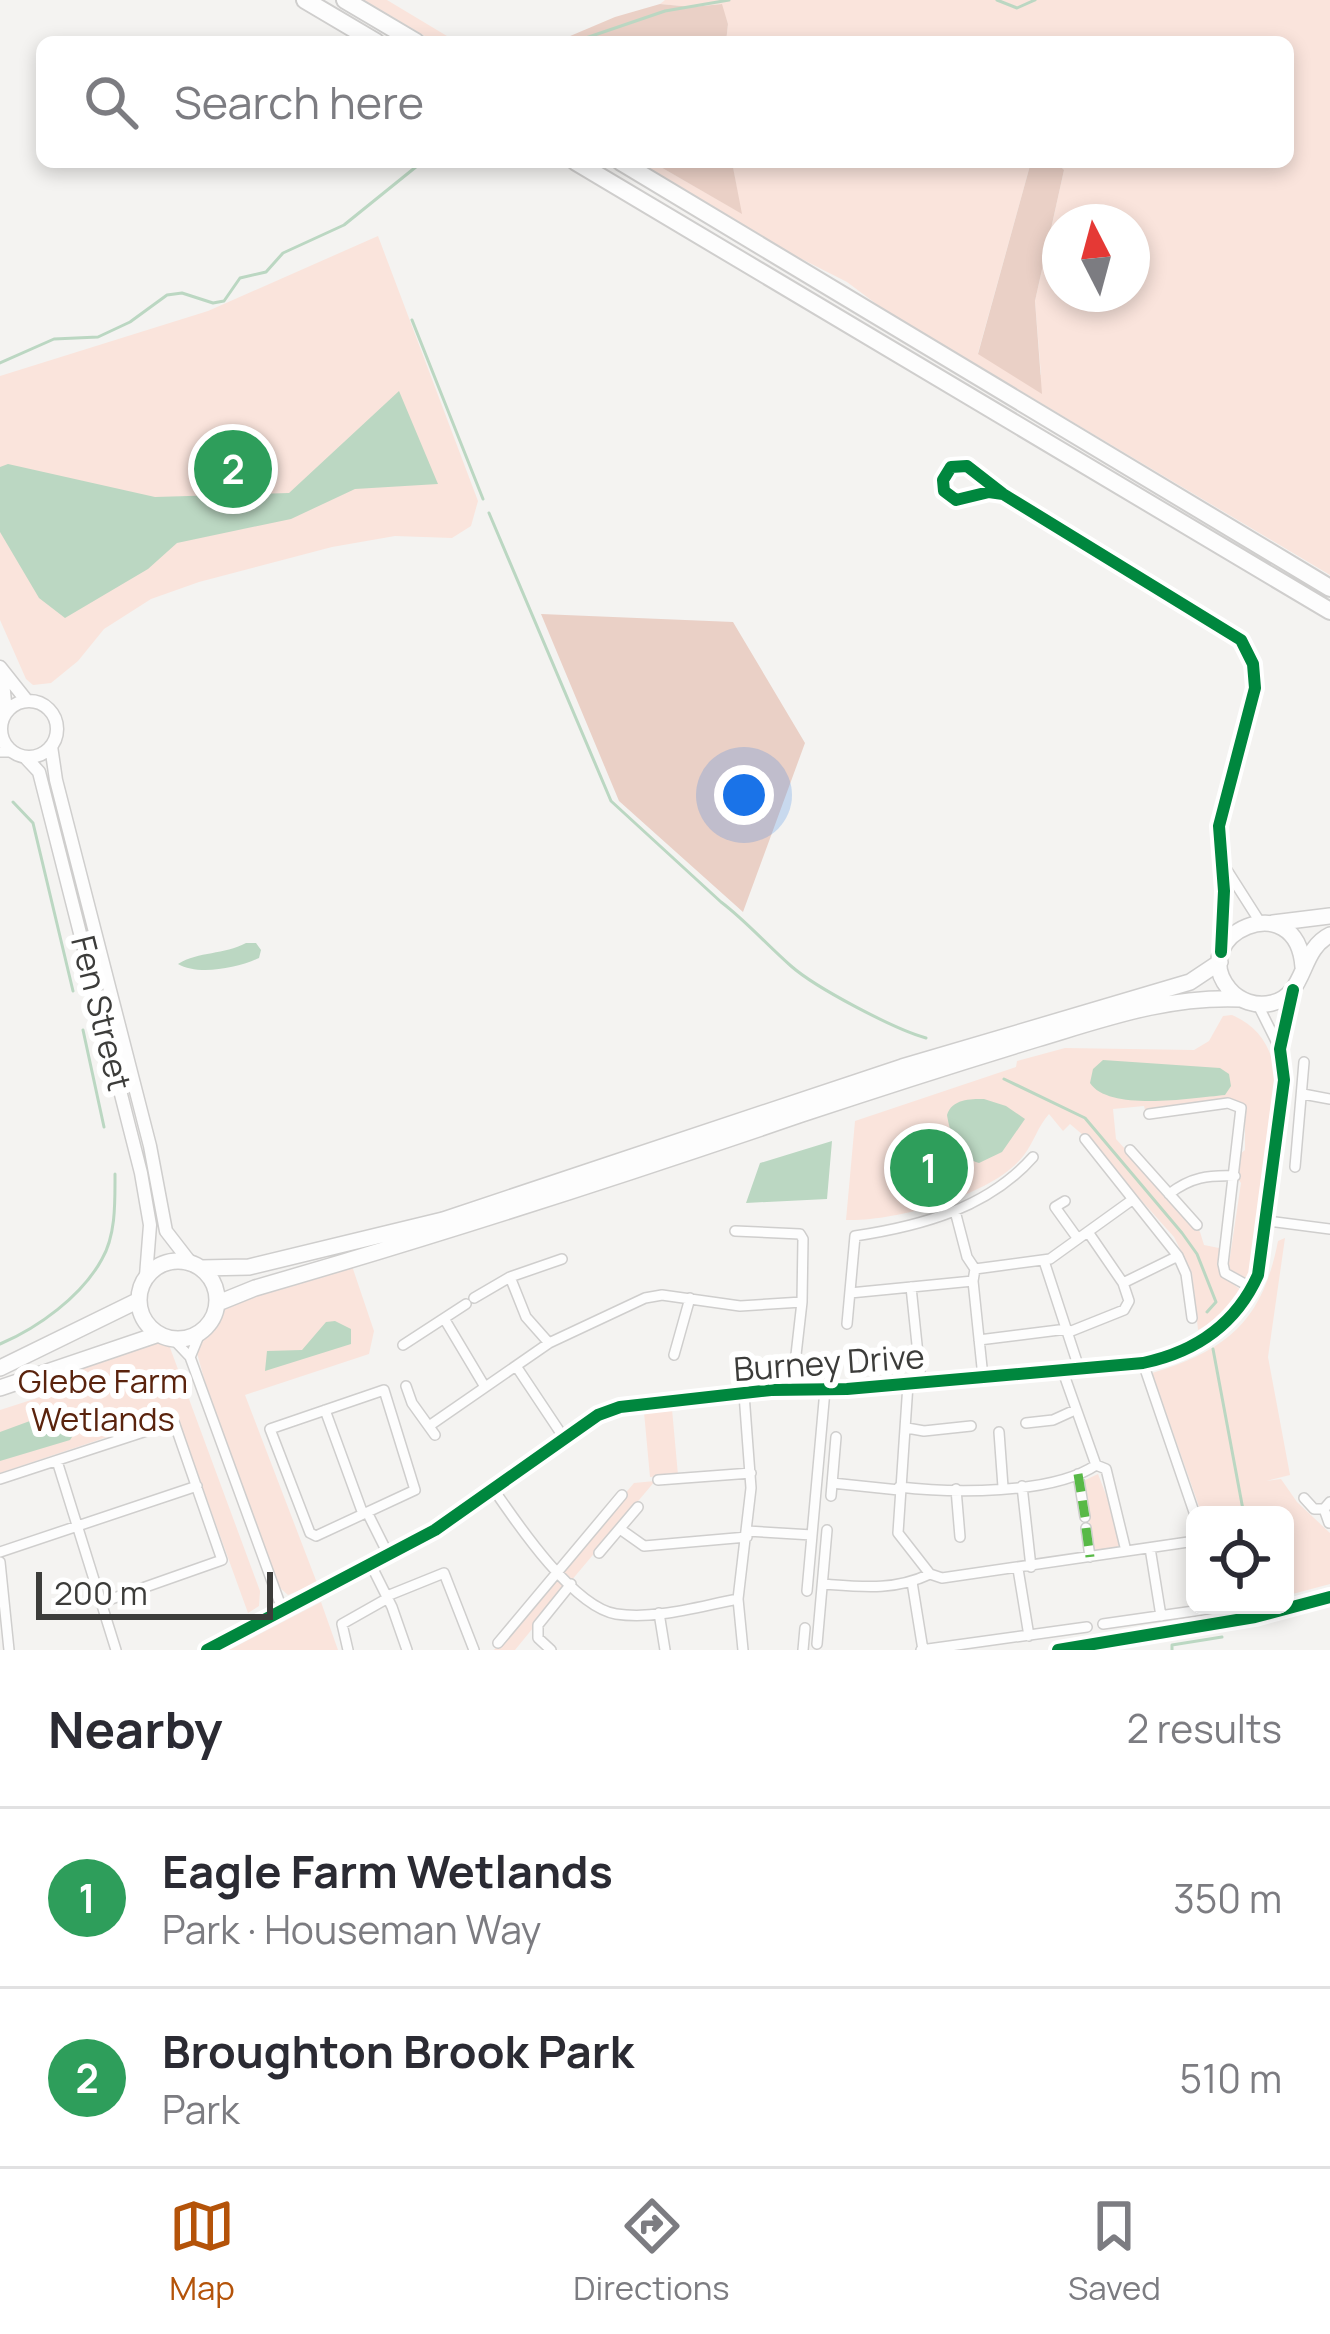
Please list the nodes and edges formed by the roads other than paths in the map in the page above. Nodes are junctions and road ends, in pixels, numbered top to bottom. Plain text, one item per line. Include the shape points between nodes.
1 (305, 0) edge
2 (345, 0) edge
3 (366, 36) edge
4 (406, 36) edge
5 (586, 168) edge
6 (630, 168) edge
7 (976, 474) junction
8 (1003, 494) junction
9 (971, 496) junction
10 (1330, 588) edge
11 (1330, 611) edge
12 (1, 669) edge
13 (27, 701) junction
14 (6, 712) junction
15 (0, 732) edge
16 (51, 746) junction
17 (12, 754) edge
18 (1222, 862) junction
19 (1330, 916) edge
20 (1265, 922) junction
21 (1330, 935) edge
22 (1221, 957) junction
23 (1303, 967) junction
24 (1293, 990) junction
25 (1241, 999) junction
26 (1258, 1005) junction
27 (1280, 1049) junction
28 (1304, 1063) dead end
29 (1303, 1094) junction
30 (1330, 1099) edge
31 (1149, 1114) dead end
32 (1085, 1139) dead end
33 (1130, 1150) dead end
34 (1033, 1156) dead end
35 (1295, 1167) dead end
36 (1235, 1176) junction
37 (1169, 1194) junction
38 (1132, 1200) junction
39 (1065, 1201) dead end
40 (955, 1210) junction
41 (1268, 1221) junction
42 (1196, 1225) dead end
43 (1330, 1229) edge
44 (735, 1231) dead end
45 (1083, 1235) junction
46 (1178, 1256) junction
47 (562, 1259) dead end
48 (1044, 1261) junction
49 (203, 1266) junction
50 (975, 1269) junction
51 (146, 1276) junction
52 (510, 1277) junction
53 (973, 1281) junction
54 (1123, 1283) junction
55 (911, 1287) junction
56 (1252, 1288) junction
57 (850, 1293) junction
58 (689, 1298) junction
59 (222, 1301) junction
60 (802, 1301) junction
61 (135, 1303) junction
62 (1192, 1318) dead end
63 (445, 1320) junction
64 (847, 1324) dead end
65 (1068, 1330) junction
66 (200, 1333) junction
67 (159, 1336) junction
68 (979, 1340) junction
69 (549, 1343) junction
70 (403, 1345) dead end
71 (674, 1355) dead end
72 (190, 1358) junction
73 (1144, 1364) junction
74 (516, 1366) junction
75 (0, 1368) edge
76 (1079, 1368) junction
77 (1061, 1369) junction
78 (982, 1377) junction
79 (921, 1383) junction
80 (908, 1384) junction
81 (406, 1386) dead end
82 (0, 1388) edge
83 (485, 1388) junction
84 (792, 1390) junction
85 (824, 1390) junction
86 (745, 1394) junction
87 (1075, 1409) junction
88 (326, 1410) junction
89 (1026, 1423) dead end
90 (971, 1426) dead end
91 (907, 1428) junction
92 (999, 1432) dead end
93 (836, 1437) dead end
94 (564, 1438) junction
95 (57, 1461) junction
96 (1096, 1465) junction
97 (751, 1473) junction
98 (1078, 1474) junction
99 (0, 1479) edge
100 (658, 1480) dead end
101 (832, 1483) junction
102 (196, 1486) junction
103 (1022, 1486) junction
104 (492, 1487) junction
105 (1004, 1487) junction
106 (899, 1489) junction
107 (956, 1489) junction
108 (622, 1495) dead end
109 (831, 1496) dead end
110 (1304, 1498) dead end
111 (1327, 1505) edge
112 (1192, 1506) edge
113 (638, 1508) dead end
114 (365, 1513) junction
115 (1329, 1523) edge
116 (76, 1527) junction
117 (620, 1528) junction
118 (827, 1530) dead end
119 (747, 1534) junction
120 (812, 1535) junction
121 (960, 1537) dead end
122 (1186, 1542) edge
123 (1150, 1548) junction
124 (1126, 1551) junction
125 (0, 1552) edge
126 (599, 1553) dead end
127 (389, 1556) junction
128 (1090, 1557) junction
129 (0, 1562) edge
130 (371, 1565) junction
131 (1031, 1567) junction
132 (1018, 1569) junction
133 (557, 1571) junction
134 (930, 1574) junction
135 (912, 1582) junction
136 (571, 1584) junction
137 (823, 1584) junction
138 (807, 1591) dead end
139 (387, 1597) junction
140 (1330, 1597) edge
141 (738, 1599) junction
142 (100, 1603) junction
143 (282, 1609) junction
144 (659, 1612) junction
145 (1186, 1612) edge
146 (1161, 1616) junction
147 (1103, 1624) dead end
148 (1087, 1627) dead end
149 (805, 1628) dead end
150 (1029, 1636) junction
151 (498, 1643) dead end
152 (5, 1644) edge
153 (817, 1644) dead end
154 (116, 1650) edge
155 (207, 1650) edge
156 (348, 1650) edge
157 (407, 1650) edge
158 (474, 1650) edge
159 (550, 1650) edge
160 (665, 1650) edge
161 (743, 1650) edge
162 (803, 1650) edge
163 (922, 1650) edge
164 (1058, 1650) edge

1 - 3 highway
2 - 4 highway
5 - 11 highway
6 - 10 highway
7 - 8 street
7 - 9 street
7 - 9 street via 957,465 943,480 952,498
8 - 9 street
8 - 18 street via 1241,640 1255,688 1222,805
12 - 13 street
12 - 14 street
13 - 14 street
13 - 16 street via 55,718
14 - 15 street
15 - 17 street
16 - 17 street
16 - 49 street, Fen Street via 166,1231
17 - 51 street, Fen Street via 39,772 132,1130 150,1225
18 - 20 street
18 - 22 street
19 - 20 highway
20 - 22 highway via 1236,931
20 - 23 highway via 1289,933
21 - 23 highway
22 - 25 highway via 1225,983
22 - 49 highway via 1190,982 902,1067 443,1220 249,1268
23 - 24 highway
24 - 26 highway
24 - 27 street
25 - 26 highway
25 - 59 highway via 1168,1001 1073,1028
26 - 27 street
27 - 41 street, Burney Drive via 1284,1081
28 - 29 street
29 - 30 street
29 - 35 street
31 - 36 street via 1241,1108
32 - 38 street
33 - 37 street
34 - 40 street via 1000,1187
36 - 37 street via 1206,1175
36 - 56 street via 1223,1264 1225,1274
37 - 42 street
38 - 45 street
38 - 46 street
39 - 45 street via 1055,1208
40 - 50 street
40 - 57 street via 855,1236
41 - 43 street
41 - 56 street, Burney Drive
44 - 60 street via 800,1234
45 - 48 street
45 - 54 street
46 - 54 street
46 - 62 street
47 - 52 street
48 - 50 street
48 - 65 street
49 - 51 highway via 166,1262
49 - 59 highway
50 - 53 street
51 - 61 highway
52 - 63 street
52 - 69 street via 526,1317
53 - 55 street
53 - 68 street
54 - 65 street via 1130,1300 1124,1310
55 - 57 street
55 - 79 street
56 - 73 street, Burney Drive via 1205,1338
57 - 64 street
58 - 60 street via 740,1306
58 - 69 street via 645,1298
58 - 71 street
59 - 66 highway
60 - 84 street
61 - 67 highway
61 - 75 highway
63 - 70 street
63 - 83 street
65 - 68 street
65 - 76 street
66 - 67 highway
66 - 72 street
67 - 72 street
67 - 82 highway
68 - 78 street
69 - 74 street
72 - 143 street
73 - 76 street, Burney Drive
73 - 112 street
74 - 83 street
74 - 94 street
76 - 77 street, Burney Drive
77 - 78 street, Burney Drive
77 - 87 street
78 - 79 street, Burney Drive
79 - 80 street, Burney Drive
80 - 85 street, Burney Drive
80 - 91 street
81 - 83 street via 432,1430
84 - 85 street, Burney Drive
84 - 86 street, Burney Drive
85 - 120 street
86 - 94 street, Burney Drive via 620,1407
86 - 97 street
87 - 89 street
87 - 96 street
88 - 114 street
88 - 114 street via 384,1390 415,1490
88 - 114 street via 270,1429 310,1533
90 - 91 street
91 - 106 street
92 - 105 street
93 - 101 street
94 - 104 street, Burney Drive
95 - 99 street
95 - 102 street via 173,1422
95 - 116 street
96 - 98 street
96 - 124 street via 1106,1469
97 - 100 street
97 - 119 street
98 - 103 street
98 - 128 street
101 - 106 street
101 - 109 street
102 - 116 street
102 - 142 street via 222,1560
103 - 105 street
103 - 131 street
104 - 127 street, Burney Drive
104 - 133 street
105 - 107 street
106 - 107 street
106 - 134 street via 898,1533
107 - 121 street
108 - 133 street
110 - 111 street via 1313,1509
111 - 115 street
113 - 117 street
114 - 127 street
116 - 125 street
116 - 142 street
117 - 119 street via 644,1546
117 - 126 street
118 - 137 street
119 - 120 street
119 - 141 street
120 - 138 street
122 - 123 street
123 - 124 street
123 - 146 street
124 - 128 street
127 - 130 street, Burney Drive
128 - 131 street
129 - 152 street
130 - 139 street
130 - 143 street, Burney Drive
131 - 132 street
132 - 134 street
132 - 150 street
133 - 136 street
133 - 151 street
134 - 135 street
135 - 137 street
135 - 163 street
136 - 144 street via 600,1609
136 - 159 street via 538,1625
137 - 153 street
139 - 156 street via 342,1624
139 - 157 street
139 - 158 street via 444,1573
140 - 164 street
141 - 144 street
141 - 161 street
142 - 154 street
143 - 155 street, Burney Drive
144 - 160 street
145 - 146 street
146 - 147 street
148 - 150 street
149 - 162 street
150 - 163 street

